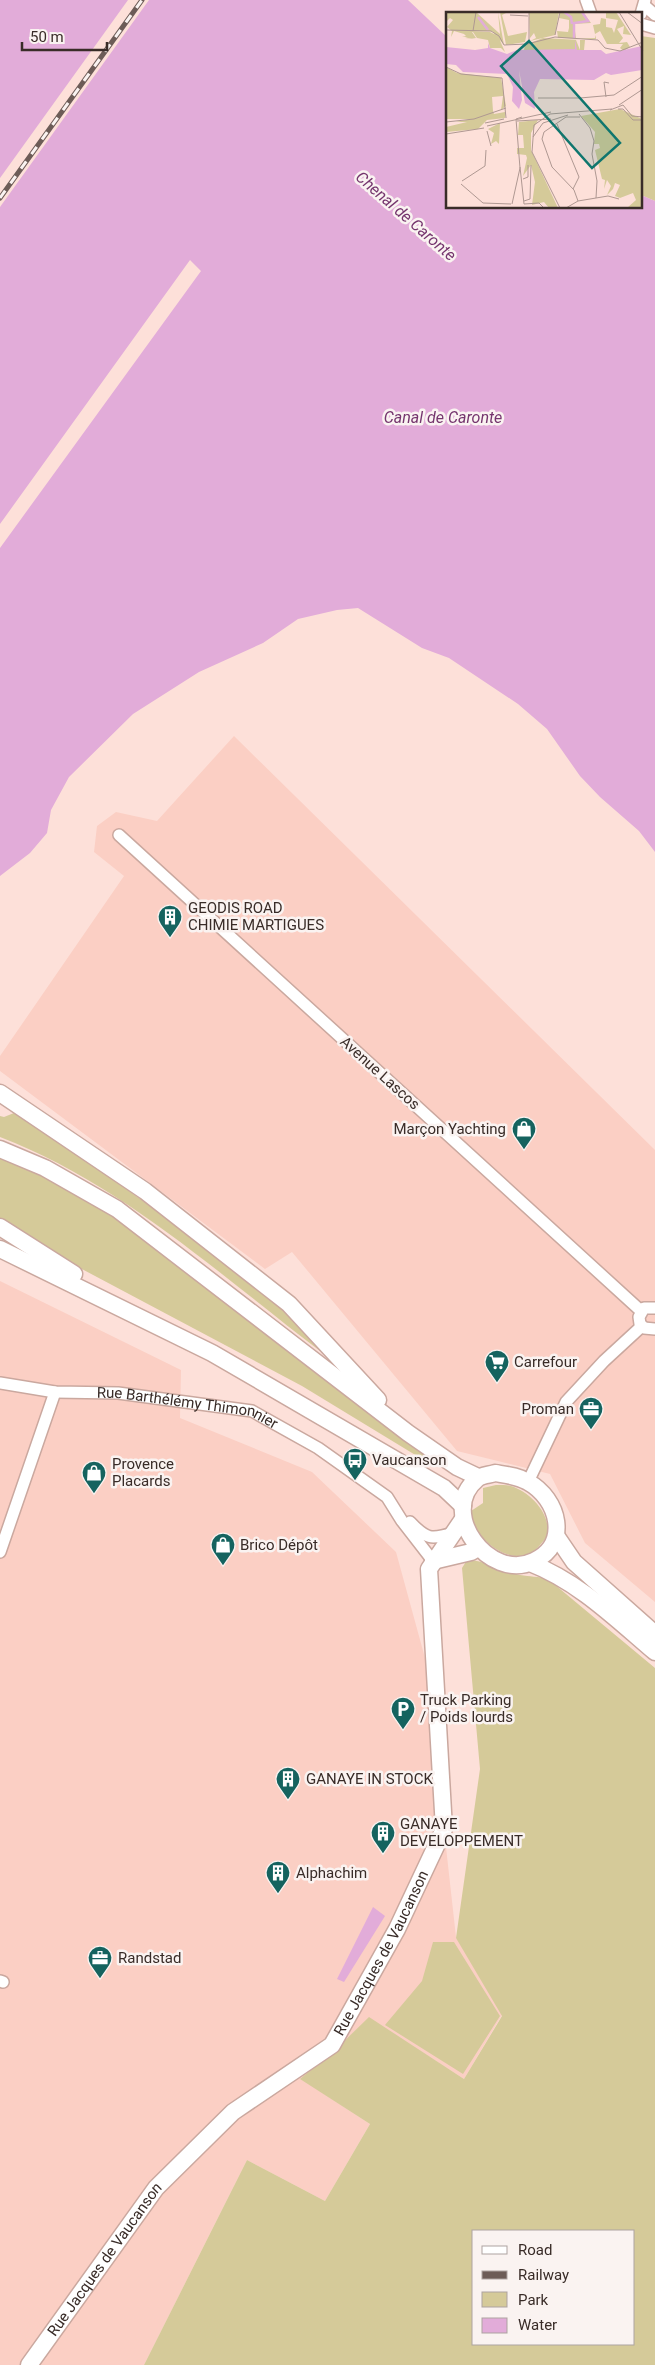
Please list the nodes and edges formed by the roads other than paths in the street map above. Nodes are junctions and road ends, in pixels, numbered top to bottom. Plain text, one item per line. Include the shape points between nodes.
1 (586, 0) edge
2 (644, 6) edge
3 (590, 12) edge
4 (655, 16) edge
5 (642, 24) edge
6 (655, 28) edge
7 (119, 835) dead end
8 (0, 1093) edge
9 (0, 1149) edge
10 (0, 1227) edge
11 (0, 1248) edge
12 (655, 1308) edge
13 (641, 1311) junction
14 (158, 1325) junction
15 (642, 1326) junction
16 (655, 1328) edge
17 (0, 1383) edge
18 (55, 1392) junction
19 (408, 1432) junction
20 (478, 1477) junction
21 (528, 1482) junction
22 (387, 1497) junction
23 (463, 1513) junction
24 (453, 1533) junction
25 (557, 1537) junction
26 (478, 1548) junction
27 (0, 1552) edge
28 (530, 1563) junction
29 (431, 1565) junction
30 (655, 1634) edge
31 (655, 1652) edge
32 (30, 2365) edge

1 - 3 street
2 - 4 street
5 - 6 street
7 - 13 street, Avenue Lascos
8 - 19 street via 144,1191 289,1304
9 - 19 street via 45,1168 117,1210
10 - 14 street
11 - 14 street
12 - 13 street via 647,1307
13 - 15 street via 638,1317
14 - 23 street via 444,1488
15 - 16 street
15 - 21 street via 566,1402
17 - 18 street, Rue Barthélémy Thimonnier
18 - 22 street, Rue Barthélémy Thimonnier via 118,1393 252,1411 318,1448
18 - 27 street
19 - 20 street via 457,1467
20 - 21 street via 495,1474
20 - 23 street via 465,1496
21 - 25 street via 543,1493 552,1508
22 - 24 street via 418,1531 428,1537
22 - 29 street, Rue Barthélémy Thimonnier
23 - 24 street
23 - 26 street
24 - 29 street
25 - 28 street via 544,1557
25 - 30 street via 574,1562
26 - 28 street via 502,1563
26 - 29 street
28 - 31 street via 552,1572 585,1594
29 - 32 street, Rue Jacques de Vaucanson via 444,1829 397,1929 332,2045 233,2112 156,2188

